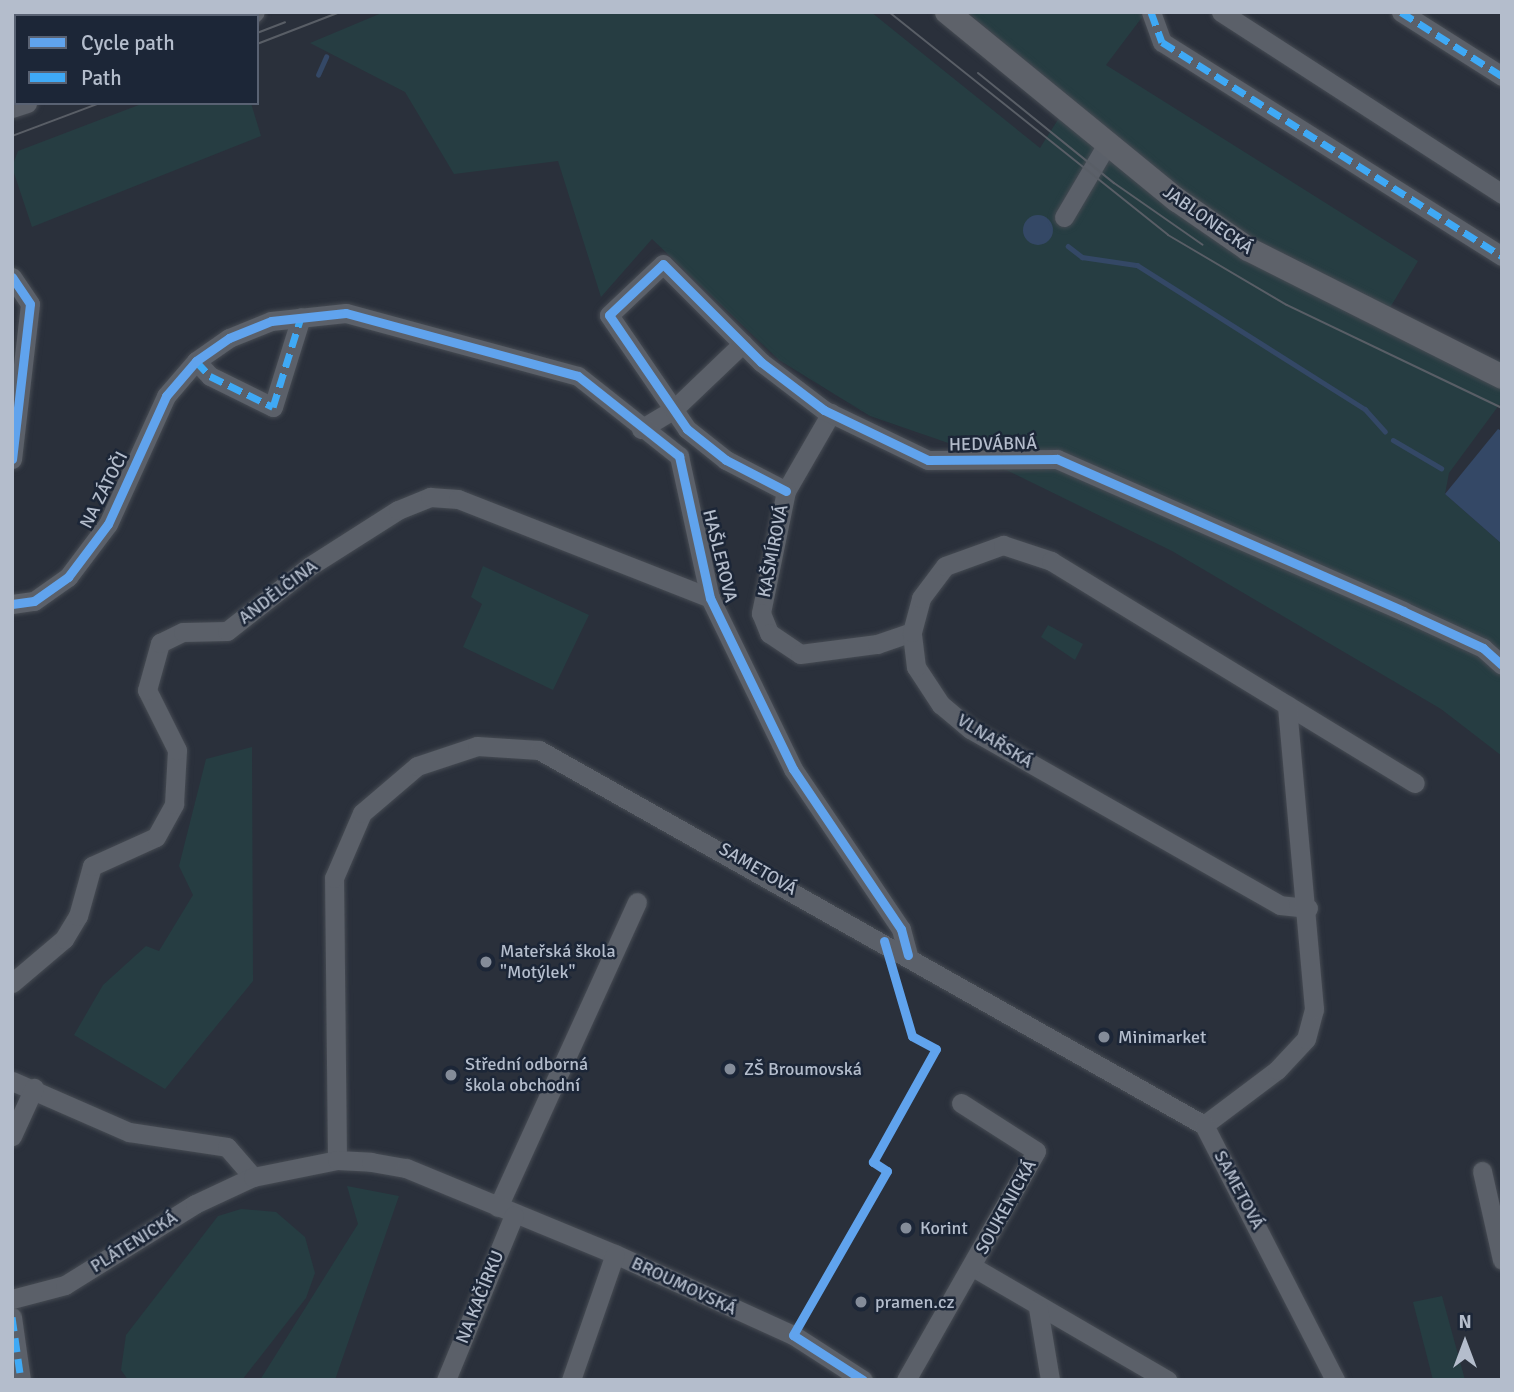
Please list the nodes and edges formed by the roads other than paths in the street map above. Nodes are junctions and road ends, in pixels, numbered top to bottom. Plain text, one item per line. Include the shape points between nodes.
1 (947, 12) edge
2 (1151, 12) edge
3 (1220, 12) edge
4 (1401, 12) edge
5 (1502, 76) edge
6 (1107, 144) junction
7 (1502, 194) edge
8 (1064, 217) dead end
9 (1502, 256) edge
10 (14, 278) edge
11 (301, 317) junction
12 (743, 343) junction
13 (196, 361) junction
14 (1502, 377) edge
15 (674, 409) junction
16 (831, 413) junction
17 (640, 429) junction
18 (12, 458) edge
19 (786, 491) junction
20 (710, 598) junction
21 (12, 604) edge
22 (912, 632) junction
23 (1502, 665) edge
24 (1287, 705) junction
25 (1414, 783) dead end
26 (637, 902) dead end
27 (1308, 908) junction
28 (908, 955) junction
29 (12, 983) edge
30 (12, 1081) edge
31 (34, 1088) junction
32 (961, 1103) dead end
33 (1204, 1125) junction
34 (12, 1136) edge
35 (337, 1160) junction
36 (1482, 1171) dead end
37 (253, 1177) junction
38 (506, 1211) junction
39 (615, 1254) junction
40 (1502, 1261) edge
41 (973, 1267) junction
42 (12, 1299) edge
43 (1038, 1308) junction
44 (12, 1317) edge
45 (21, 1380) edge
46 (446, 1380) edge
47 (571, 1380) edge
48 (863, 1380) edge
49 (906, 1380) edge
50 (1050, 1380) edge
51 (1167, 1380) edge
52 (1335, 1380) edge

1 - 6 main road, JABLONECKÁ
2 - 9 street via 1162,42
3 - 7 street
4 - 5 street
6 - 8 street
6 - 14 main road, JABLONECKÁ via 1248,249
10 - 18 street via 30,304
11 - 13 street, NA ZÁTOČI via 229,338
11 - 13 street via 273,407 210,376
11 - 17 street, HAŠLEROVA via 346,313 578,376
12 - 15 street
12 - 15 street, HEDVÁBNÁ via 663,264 609,315
12 - 16 street, HEDVÁBNÁ
13 - 21 street, NA ZÁTOČI via 166,396 108,524 85,555 45,593
15 - 17 street
15 - 19 street via 687,429 726,460
16 - 19 street, KAŠMÍROVÁ
16 - 23 street, HEDVÁBNÁ via 928,460 1057,459 1367,594 1483,648
17 - 20 street, HAŠLEROVA via 679,456
19 - 22 street, KAŠMÍROVÁ via 761,613 769,633 800,654 877,644
20 - 28 street, HAŠLEROVA via 793,769 901,929
20 - 29 street, ANDĚLČINA via 458,499 430,497 398,510 310,566 227,631 183,632 159,643 146,690 181,764 174,804 156,837 92,866 64,939
22 - 24 street, VLNAŘSKÁ via 921,598 945,566 1003,545 1051,561
22 - 27 street, VLNAŘSKÁ via 916,667 941,705 970,729 1280,905
24 - 25 street, VLNAŘSKÁ
24 - 27 street
26 - 38 street
27 - 33 street via 1314,1009 1306,1039 1277,1070
28 - 33 street, SAMETOVÁ
28 - 35 street, SAMETOVÁ via 539,750 477,746 417,766 362,813 334,878
30 - 31 street
31 - 34 street
31 - 37 street via 129,1132 214,1143 244,1159
32 - 41 street, SOUKENICKÁ via 1036,1151
33 - 52 street, SAMETOVÁ
35 - 37 street, BROUMOVSKÁ
35 - 38 street, BROUMOVSKÁ via 406,1168
36 - 40 street
37 - 42 street, PLÁTENICKÁ via 195,1205 65,1285
38 - 39 street, BROUMOVSKÁ
38 - 46 street, NA KAČÍRKU
39 - 47 street
39 - 48 street, BROUMOVSKÁ via 793,1335
41 - 43 street, SOUKENICKÁ
41 - 49 street, SOUKENICKÁ
43 - 50 street
43 - 51 street, SOUKENICKÁ
44 - 45 street

